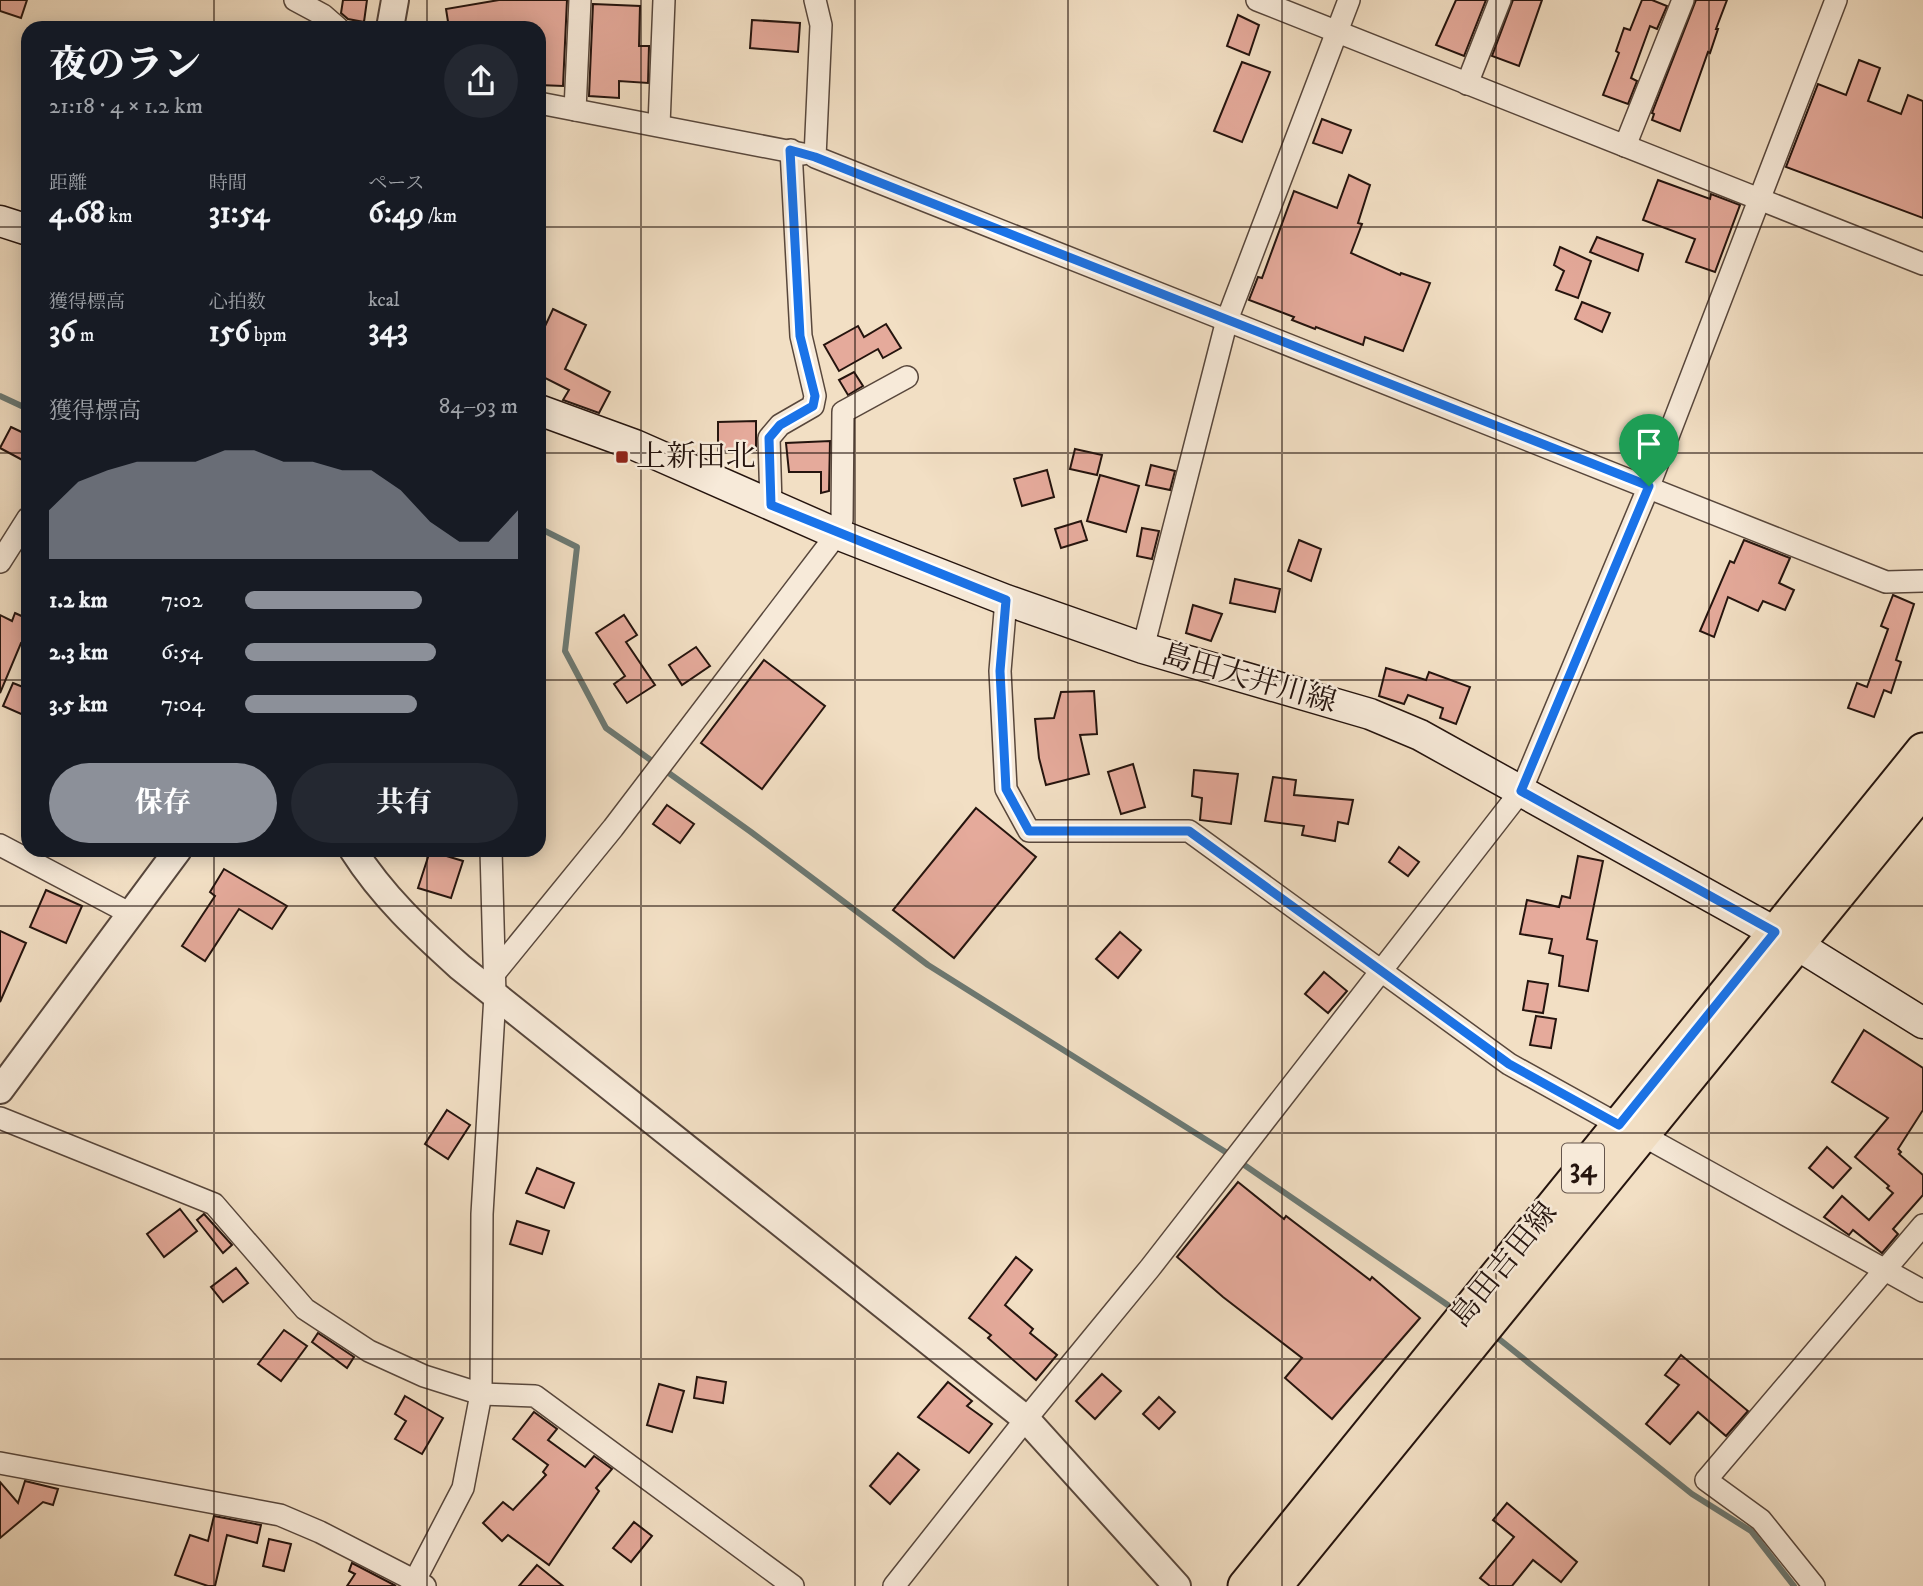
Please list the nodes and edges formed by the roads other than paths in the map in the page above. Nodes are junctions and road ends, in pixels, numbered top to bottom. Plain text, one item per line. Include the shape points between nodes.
1 (295, 0) edge
2 (395, 0) edge
3 (580, 0) edge
4 (664, 0) edge
5 (815, 0) edge
6 (1257, 0) edge
7 (1349, 0) edge
8 (1500, 0) edge
9 (1684, 0) edge
10 (1836, 0) edge
11 (330, 21) edge
12 (391, 21) edge
13 (1336, 31) junction
14 (1467, 84) junction
15 (546, 104) edge
16 (575, 110) junction
17 (659, 125) junction
18 (1625, 146) junction
19 (790, 150) junction
20 (815, 157) junction
21 (1761, 199) junction
22 (0, 221) edge
23 (21, 228) edge
24 (1923, 264) edge
25 (1227, 320) junction
26 (907, 377) dead end
27 (546, 413) edge
28 (1649, 486) junction
29 (771, 505) junction
30 (21, 529) edge
31 (837, 534) junction
32 (0, 562) edge
33 (1923, 581) edge
34 (1006, 600) junction
35 (1143, 648) junction
36 (1923, 750) edge
37 (1923, 790) edge
38 (1521, 791) junction
39 (0, 845) edge
40 (21, 856) edge
41 (23, 857) edge
42 (173, 857) edge
43 (357, 857) edge
44 (491, 857) edge
45 (131, 914) junction
46 (1785, 938) junction
47 (1381, 971) junction
48 (494, 985) junction
49 (1923, 1023) edge
50 (0, 1090) edge
51 (0, 1118) edge
52 (1630, 1130) junction
53 (1923, 1225) edge
54 (1885, 1270) junction
55 (1923, 1291) edge
56 (481, 1394) junction
57 (1026, 1419) junction
58 (0, 1463) edge
59 (417, 1584) edge
60 (793, 1586) edge
61 (894, 1586) edge
62 (1177, 1586) edge
63 (1245, 1586) edge
64 (1275, 1586) edge
65 (1814, 1586) edge

1 - 11 street
2 - 12 street
3 - 16 street
4 - 17 street
5 - 20 street via 821,25
6 - 13 street
7 - 13 street
8 - 14 street
9 - 18 street
10 - 21 street
13 - 14 street
13 - 25 street
14 - 18 street
15 - 16 street
16 - 17 street
17 - 19 street
18 - 21 street
19 - 20 street
19 - 29 street via 800,336 815,396 813,406 780,425 769,438
20 - 25 street
21 - 24 street
21 - 28 street
22 - 23 main road
25 - 28 street
25 - 35 street
26 - 31 street via 843,412 842,520
27 - 29 main road, 島田大井川線 via 635,445
28 - 33 street via 1886,582
28 - 38 street
29 - 31 main road, 島田大井川線
30 - 32 street
31 - 34 main road, 島田大井川線
31 - 48 street
34 - 35 main road, 島田大井川線
34 - 47 street via 1000,671 1006,789 1029,831 1189,831
35 - 38 main road, 島田大井川線 via 1370,714 1420,735
36 - 46 main road, 島田吉田線 / 34
37 - 46 main road, 島田吉田線 / 34
38 - 46 main road, 島田大井川線
38 - 47 street
39 - 40 street
41 - 45 street
42 - 45 street
43 - 48 street via 373,882 415,926
44 - 48 street
45 - 50 street
46 - 49 main road, 島田大井川線
46 - 52 main road, 島田吉田線 / 34
47 - 52 street via 1509,1064
47 - 57 street
48 - 56 street via 482,1214
48 - 57 street
51 - 56 street via 214,1204 305,1309 369,1351 424,1376
52 - 54 street
52 - 63 main road, 島田吉田線 / 34
52 - 64 main road, 島田吉田線 / 34
53 - 54 street
54 - 55 street
54 - 65 street via 1706,1480 1761,1520
56 - 59 street via 463,1488
56 - 60 street via 535,1395
57 - 61 street
57 - 62 street
58 - 59 street via 281,1515

